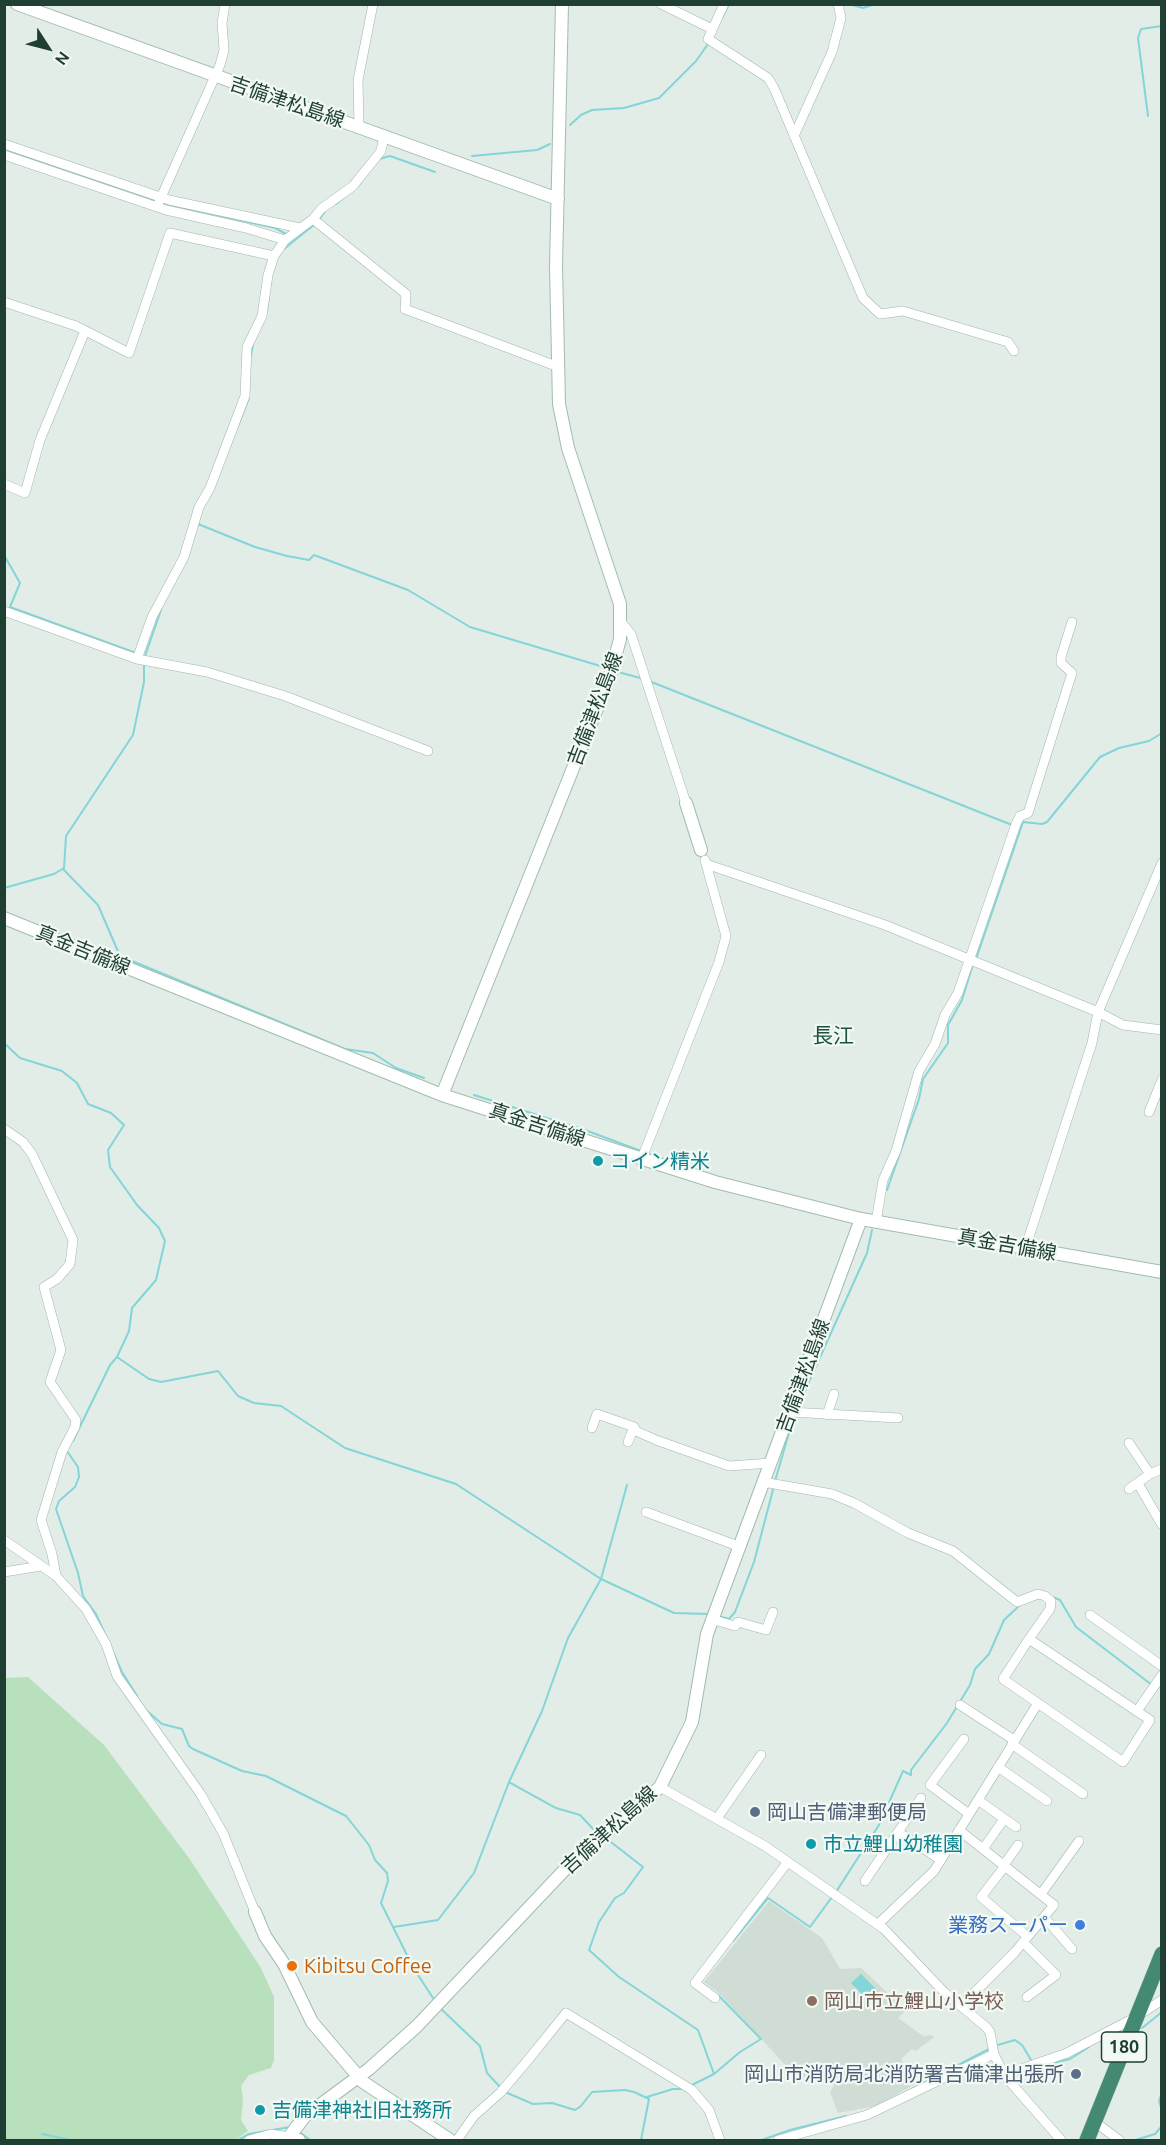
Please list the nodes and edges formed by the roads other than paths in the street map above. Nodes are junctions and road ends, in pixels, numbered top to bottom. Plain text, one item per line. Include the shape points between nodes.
1 (17, 4) edge
2 (225, 4) edge
3 (373, 4) edge
4 (562, 4) edge
5 (661, 4) edge
6 (724, 4) edge
7 (838, 4) edge
8 (712, 28) junction
9 (216, 76) junction
10 (359, 127) junction
11 (384, 136) junction
12 (794, 136) junction
13 (4, 144) edge
14 (4, 155) edge
15 (558, 199) junction
16 (158, 202) junction
17 (315, 221) junction
18 (291, 235) junction
19 (274, 256) junction
20 (4, 302) edge
21 (85, 332) junction
22 (1014, 351) dead end
23 (556, 366) junction
24 (4, 484) edge
25 (4, 611) edge
26 (621, 622) junction
27 (1072, 622) dead end
28 (140, 657) junction
29 (428, 750) dead end
30 (686, 803) joint
31 (700, 850) joint
32 (1161, 862) edge
33 (706, 864) junction
34 (4, 918) edge
35 (969, 959) junction
36 (1098, 1012) junction
37 (1161, 1028) edge
38 (1161, 1080) edge
39 (442, 1095) junction
40 (1149, 1112) dead end
41 (4, 1129) edge
42 (642, 1158) junction
43 (861, 1219) junction
44 (876, 1222) junction
45 (1025, 1248) junction
46 (1161, 1272) edge
47 (834, 1394) dead end
48 (790, 1412) junction
49 (827, 1415) junction
50 (898, 1418) dead end
51 (634, 1427) junction
52 (592, 1428) dead end
53 (628, 1442) dead end
54 (1129, 1443) dead end
55 (771, 1463) junction
56 (1161, 1469) edge
57 (1150, 1474) junction
58 (763, 1482) junction
59 (1140, 1487) dead end
60 (1129, 1489) dead end
61 (646, 1512) dead end
62 (1161, 1525) edge
63 (4, 1540) edge
64 (738, 1546) junction
65 (41, 1566) junction
66 (4, 1572) edge
67 (56, 1576) junction
68 (773, 1612) dead end
69 (1090, 1615) dead end
70 (711, 1619) junction
71 (1029, 1639) junction
72 (1161, 1666) edge
73 (1161, 1674) edge
74 (1038, 1703) junction
75 (960, 1705) dead end
76 (1137, 1711) junction
77 (964, 1739) dead end
78 (1013, 1742) junction
79 (761, 1755) dead end
80 (998, 1767) junction
81 (660, 1787) junction
82 (1083, 1794) dead end
83 (921, 1798) dead end
84 (978, 1800) junction
85 (1047, 1801) dead end
86 (969, 1814) junction
87 (718, 1817) junction
88 (1004, 1819) junction
89 (1016, 1827) dead end
90 (960, 1830) junction
91 (898, 1832) junction
92 (1079, 1841) dead end
93 (1018, 1845) dead end
94 (983, 1848) junction
95 (941, 1860) junction
96 (787, 1863) junction
97 (1005, 1865) junction
98 (865, 1881) dead end
99 (1041, 1894) junction
100 (255, 1912) joint
101 (1045, 1918) junction
102 (878, 1924) junction
103 (1025, 1939) junction
104 (1072, 1949) dead end
105 (1161, 1954) edge
106 (1027, 1996) dead end
107 (715, 1998) dead end
108 (1161, 2000) edge
109 (961, 2006) junction
110 (1136, 2017) junction
111 (994, 2054) junction
112 (1004, 2074) junction
113 (360, 2076) junction
114 (1094, 2121) junction
115 (294, 2139) edge
116 (249, 2140) edge
117 (450, 2140) edge
118 (456, 2140) edge
119 (720, 2140) edge
120 (778, 2140) edge
121 (1061, 2140) edge
122 (1087, 2140) edge
123 (1119, 2140) edge

1 - 9 main road, 吉備津松島線
2 - 9 street via 224,50
3 - 10 street via 358,80
4 - 15 main road, 吉備津松島線
5 - 8 street
6 - 8 street
7 - 12 street via 839,31
8 - 12 street via 710,41 768,78
9 - 10 main road, 吉備津松島線
9 - 16 street
10 - 11 main road, 吉備津松島線
11 - 15 main road, 吉備津松島線
11 - 17 street via 381,151 353,186 321,209
12 - 22 street via 863,298 880,314 903,311 1008,342
13 - 16 street
14 - 16 street
15 - 23 main road, 吉備津松島線
16 - 18 street via 246,228
16 - 18 street via 262,219
17 - 18 street
17 - 23 street via 406,294 405,309
18 - 19 street
19 - 21 street via 170,233 129,353
19 - 28 street via 262,315 247,347 242,405 199,507 184,558 167,586
20 - 21 street
21 - 24 street via 40,440 25,493
23 - 26 main road, 吉備津松島線 via 564,432 613,579
25 - 28 street
26 - 30 street via 631,634
26 - 39 main road, 吉備津松島線 via 618,652 610,676
27 - 35 street via 1061,657 1061,663 1072,673 1028,813 1020,816 1016,824
28 - 29 street via 228,678
30 - 31 main road
31 - 33 street
32 - 36 street
33 - 35 street via 801,894
33 - 42 street via 726,936
34 - 39 main road, 真金吉備線
35 - 36 street
35 - 44 street via 958,993 919,1071 909,1113 883,1180
36 - 37 street via 1123,1025
36 - 45 street via 1092,1044
38 - 40 street
39 - 42 main road, 真金吉備線
41 - 67 street via 32,1154 73,1239 70,1264 44,1287 61,1350 50,1382 76,1420 40,1520
42 - 43 main road, 真金吉備線 via 780,1200
43 - 44 main road, 真金吉備線
43 - 48 main road, 吉備津松島線
44 - 45 main road, 真金吉備線
45 - 46 main road, 真金吉備線
47 - 49 street
48 - 49 street
48 - 55 main road, 吉備津松島線
49 - 50 street
51 - 52 street via 597,1414
51 - 53 street
51 - 55 street via 656,1440 729,1466
54 - 57 street
55 - 58 main road, 吉備津松島線
56 - 57 street
57 - 60 street
58 - 64 main road, 吉備津松島線
58 - 71 street via 832,1494 854,1503 908,1533 953,1551 1017,1602 1038,1594 1045,1596 1051,1601 1050,1609
59 - 62 street
61 - 64 street
63 - 65 street
64 - 70 main road, 吉備津松島線
65 - 66 street
65 - 67 street
67 - 100 street via 86,1609 130,1697 201,1793 230,1846
68 - 70 street via 765,1630
69 - 72 street
70 - 81 main road, 吉備津松島線 via 692,1722
71 - 74 street via 1003,1679
71 - 76 street
73 - 76 street
74 - 76 street via 1123,1762 1150,1720
74 - 78 street
75 - 78 street
77 - 86 street via 930,1785
78 - 80 street
78 - 82 street
79 - 87 street
80 - 84 street
80 - 85 street
81 - 87 street
81 - 113 main road, 吉備津松島線 via 571,1863 439,2004
83 - 91 street
84 - 86 street
84 - 88 street
86 - 90 street
87 - 96 street
88 - 89 street
88 - 94 street
90 - 94 street
90 - 95 street
91 - 95 street
91 - 98 street
92 - 99 street
93 - 97 street
94 - 97 street
95 - 102 street
96 - 102 street
96 - 107 street via 695,1983
97 - 99 street
97 - 103 street via 981,1898
99 - 101 street via 1054,1905
100 - 113 main road via 312,2022
101 - 103 street
101 - 104 street
102 - 109 street
103 - 106 street via 1056,1976
103 - 109 street
105 - 110 highway, 180
108 - 110 street
109 - 111 street via 990,2032
110 - 112 street via 1060,2056
110 - 114 highway, 180
111 - 112 street
111 - 120 street via 867,2115
112 - 121 street
113 - 115 main road, 吉備津松島線 via 305,2116
113 - 117 main road via 374,2091
114 - 122 highway, 180
114 - 123 street
115 - 116 street via 271,2134
118 - 119 street via 566,2013 692,2090 709,2110

